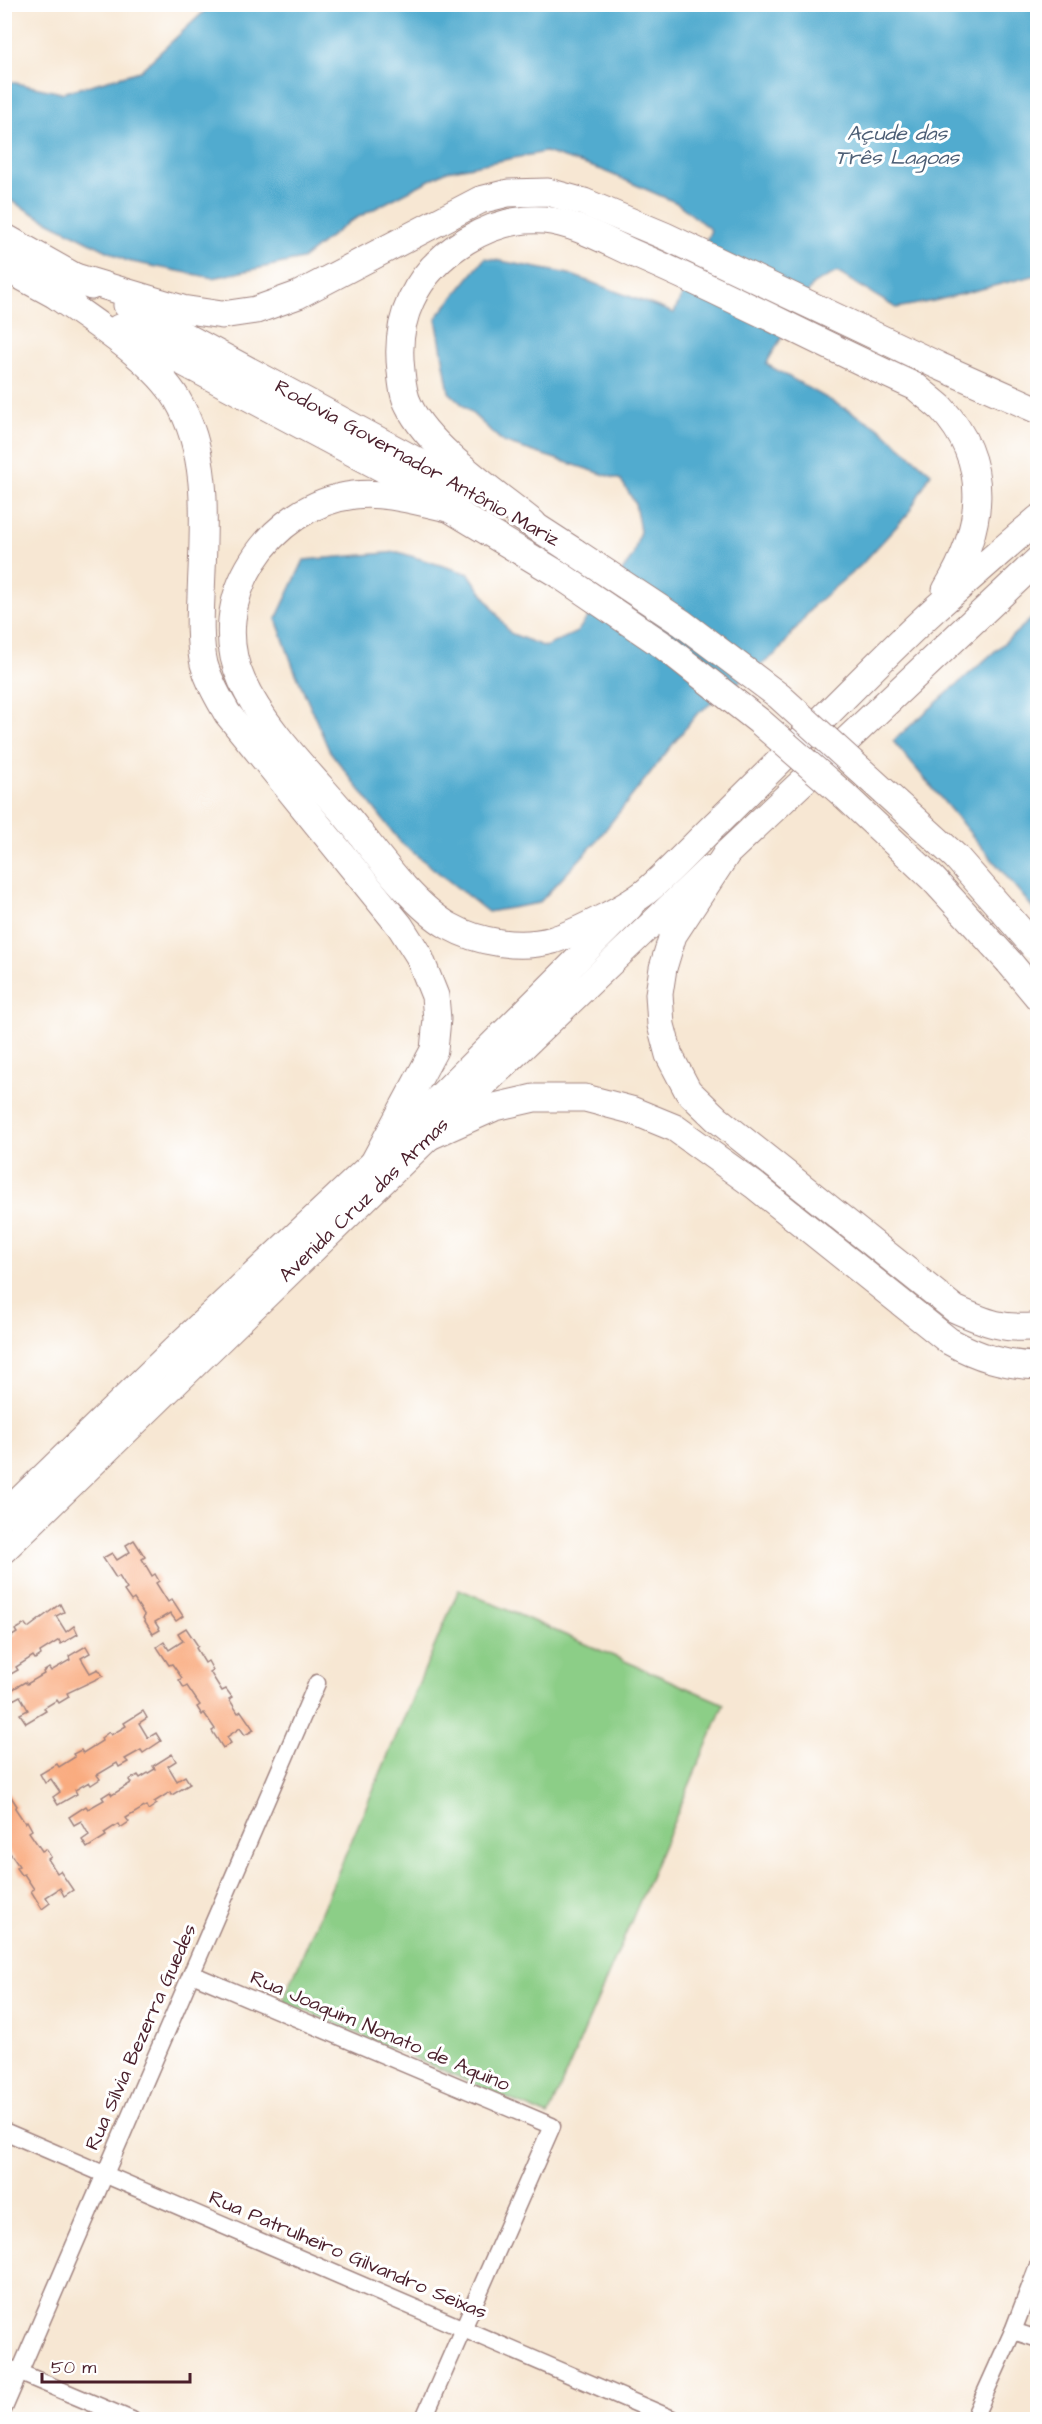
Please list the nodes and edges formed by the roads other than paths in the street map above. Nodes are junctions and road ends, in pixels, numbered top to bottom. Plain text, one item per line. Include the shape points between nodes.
1 (4, 237) edge
2 (4, 267) edge
3 (66, 287) junction
4 (1038, 410) edge
5 (453, 509) junction
6 (1038, 519) edge
7 (533, 523) junction
8 (1038, 560) edge
9 (932, 611) junction
10 (727, 852) junction
11 (646, 892) junction
12 (1036, 948) edge
13 (1038, 997) edge
14 (430, 1136) junction
15 (374, 1162) junction
16 (1038, 1326) edge
17 (1038, 1366) edge
18 (4, 1515) edge
19 (4, 1550) edge
20 (317, 1683) dead end
21 (192, 1974) junction
22 (4, 2131) edge
23 (105, 2173) junction
24 (1038, 2266) edge
25 (464, 2327) junction
26 (1013, 2331) junction
27 (1038, 2339) edge
28 (4, 2366) edge
29 (21, 2373) junction
30 (4, 2408) edge
31 (132, 2420) edge
32 (423, 2420) edge
33 (675, 2420) edge
34 (973, 2420) edge

1 - 3 highway, Rodovia Governador Antônio Mariz
2 - 3 highway, Rodovia Governador Antônio Mariz
3 - 4 highway via 222,315 256,310 298,295 480,200 508,193 548,192 584,202 695,251
3 - 5 highway, Rodovia Governador Antônio Mariz
3 - 7 highway, Rodovia Governador Antônio Mariz
3 - 15 highway via 152,369 177,398 192,432 199,459 203,511 200,630 204,663 214,692 400,927 419,956 435,996 434,1050
5 - 11 highway via 357,494 302,512 275,534 254,556 231,613 233,651 242,681 273,730 424,909 447,925 500,943 551,941
5 - 13 highway, Rodovia Governador Antônio Mariz, bridge via 661,644 759,721 933,879
6 - 9 highway
7 - 9 highway via 426,431 408,406 399,359 401,331 411,300 425,277 461,244 484,231 516,221 545,220 578,230 682,275 916,387 941,408 974,465 978,503 962,565
7 - 12 highway, Rodovia Governador Antônio Mariz, bridge via 682,623 779,696 956,857
8 - 10 highway
9 - 11 highway
10 - 14 main road, Avenida Cruz das Armas
10 - 16 highway via 673,935 663,968 659,994 661,1025 669,1055 688,1091 717,1119 956,1309 990,1324
11 - 15 main road, Avenida Cruz das Armas
14 - 17 highway via 495,1107 534,1098 585,1098 632,1110 675,1128 754,1185 949,1341 999,1363
14 - 19 main road, Avenida Cruz das Armas
15 - 18 main road, Avenida Cruz das Armas
20 - 21 street, Rua Sílvia Bezerra Guedes
21 - 23 street, Rua Sílvia Bezerra Guedes
21 - 25 street, Rua Joaquim Nonato de Aquino via 552,2126
22 - 23 street, Rua Patrulheiro Gilvandro Seixas
23 - 25 street, Rua Patrulheiro Gilvandro Seixas
23 - 29 street, Rua Sílvia Bezerra Guedes
24 - 26 street
25 - 32 street
25 - 33 street, Rua Patrulheiro Gilvandro Seixas
26 - 27 street
26 - 34 street
28 - 29 street
29 - 30 street, Rua Sílvia Bezerra Guedes
29 - 31 street

